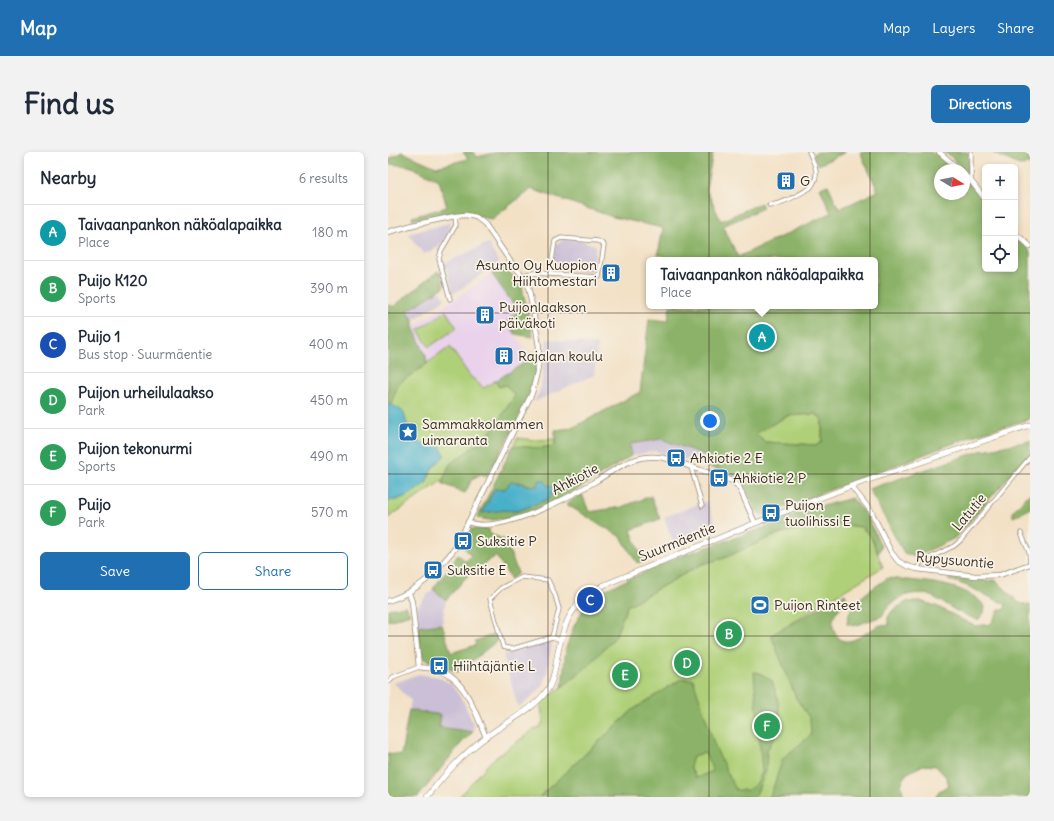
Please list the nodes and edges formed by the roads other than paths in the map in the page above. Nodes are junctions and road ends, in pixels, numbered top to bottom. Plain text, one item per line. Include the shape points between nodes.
1 (809, 152) edge
2 (939, 152) edge
3 (971, 152) edge
4 (953, 164) edge
5 (971, 181) joint
6 (982, 195) edge
7 (769, 205) dead end
8 (456, 216) junction
9 (388, 232) edge
10 (1018, 236) edge
11 (1030, 246) edge
12 (550, 274) junction
13 (522, 275) junction
14 (450, 299) dead end
15 (1030, 425) edge
16 (1030, 458) edge
17 (691, 467) junction
18 (851, 486) junction
19 (702, 506) dead end
20 (468, 522) junction
21 (755, 523) junction
22 (1021, 534) dead end
23 (1030, 563) edge
24 (917, 569) junction
25 (409, 593) junction
26 (388, 601) edge
27 (552, 637) junction
28 (561, 640) junction
29 (419, 667) junction
30 (388, 682) edge
31 (486, 737) junction
32 (427, 797) edge

1 - 7 street via 817,171 813,185 775,205
2 - 4 street
3 - 5 street
5 - 6 street
8 - 9 street
8 - 13 street via 476,217 485,224
8 - 14 street via 456,225 439,259
10 - 11 street
12 - 12 street via 600,277 604,245 601,242 561,238 555,241
12 - 13 street
13 - 20 street via 528,287 538,342 535,384 520,420
15 - 18 main road, Suurmäentie
16 - 24 street, Latutie via 961,540 921,562
17 - 19 street
17 - 20 street, Ahkiotie via 659,456 646,457 630,461 565,499 504,523
17 - 21 street, Ahkiotie via 732,481 739,487
18 - 21 main road, Suurmäentie
18 - 24 street, Rypysuontie via 871,511 891,552 900,562
20 - 25 street via 456,547 427,580
21 - 28 main road, Suurmäentie via 591,592 573,610
22 - 23 street, Rypysuontie via 1029,552
23 - 24 street, Rypysuontie via 1000,575 976,576
25 - 26 street
25 - 29 street
27 - 27 street via 559,609 548,580 522,577 501,588 490,599 503,647 512,648
27 - 28 street
28 - 31 main road, Suurmäentie via 551,685 542,698
29 - 30 street via 393,677
29 - 31 street via 435,669 456,680 468,696
31 - 32 main road, Suurmäentie via 452,767

